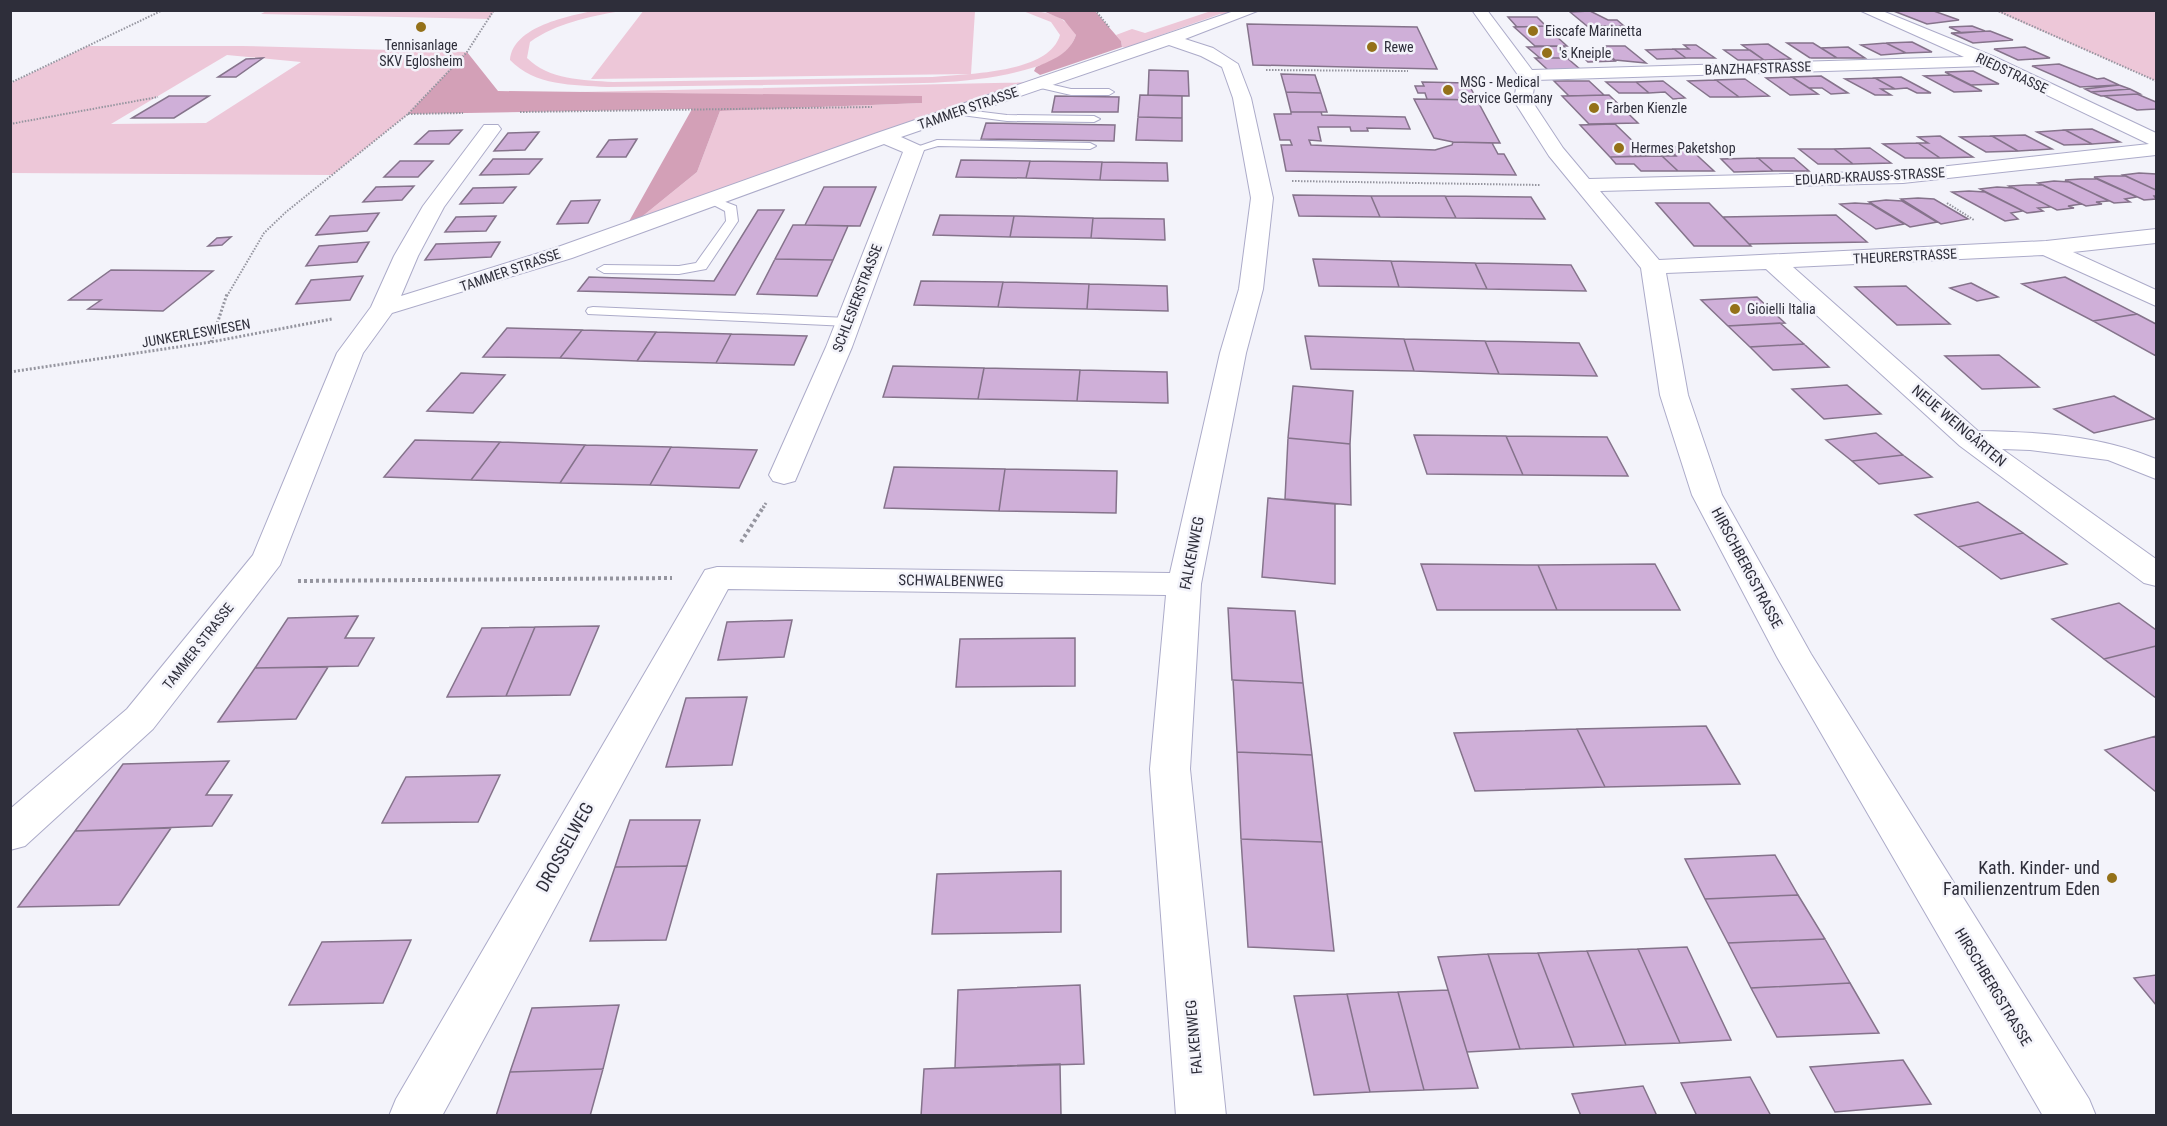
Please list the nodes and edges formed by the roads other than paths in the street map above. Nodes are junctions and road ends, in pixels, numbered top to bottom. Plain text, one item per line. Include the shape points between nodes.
1 (1253, 10) edge
2 (1479, 10) edge
3 (1866, 10) edge
4 (1170, 40) junction
5 (1989, 61) junction
6 (1527, 75) junction
7 (1036, 84) junction
8 (1109, 92) dead end
9 (958, 112) junction
10 (1094, 119) dead end
11 (491, 129) dead end
12 (884, 137) junction
13 (2157, 140) edge
14 (1090, 146) dead end
15 (2157, 149) edge
16 (914, 150) junction
17 (1583, 185) junction
18 (710, 200) junction
19 (2157, 236) edge
20 (2035, 249) junction
21 (1774, 263) junction
22 (1653, 267) junction
23 (604, 269) dead end
24 (2157, 299) edge
25 (383, 308) junction
26 (593, 311) dead end
27 (848, 322) junction
28 (1970, 440) junction
29 (2157, 470) edge
30 (784, 474) road end
31 (2157, 575) edge
32 (717, 578) joint
33 (1184, 584) junction
34 (10, 834) edge
35 (414, 1116) edge
36 (1201, 1116) edge
37 (2071, 1116) edge

1 - 4 street, TAMMER STRASSE
2 - 6 street
3 - 5 street, RIEDSTRASSE
4 - 7 street, TAMMER STRASSE
4 - 33 street, FALKENWEG via 1230,64 1242,98 1262,198 1251,289 1233,353
5 - 6 street, BANZHAFSTRASSE
5 - 13 street, RIEDSTRASSE
6 - 17 street via 1523,101
7 - 8 lane via 1071,92
7 - 9 street, TAMMER STRASSE
9 - 10 lane via 1007,118
9 - 12 street, TAMMER STRASSE
11 - 25 street via 434,206
12 - 16 street
12 - 18 street, TAMMER STRASSE
14 - 16 lane via 937,143
15 - 17 street, EDUARD-KRAUSS-STRASSE via 1903,177
16 - 27 street, SCHLESIERSTRASSE
17 - 22 street
18 - 23 lane via 731,209 732,221 701,266 679,270
18 - 25 street, TAMMER STRASSE via 452,290
19 - 20 street, THEURERSTRASSE
20 - 21 street, THEURERSTRASSE
20 - 24 street
21 - 22 street, THEURERSTRASSE
21 - 28 street, NEUE WEINGÄRTEN
22 - 37 street, HIRSCHBERGSTRASSE via 1674,395 1707,495 1795,657
25 - 34 street, TAMMER STRASSE via 350,353 268,558 140,719
26 - 27 lane
27 - 30 street, SCHLESIERSTRASSE
28 - 29 street via 2030,441 2114,452
28 - 31 street, NEUE WEINGÄRTEN
32 - 33 street, SCHWALBENWEG
32 - 35 street, DROSSELWEG
33 - 36 street, FALKENWEG via 1170,769

